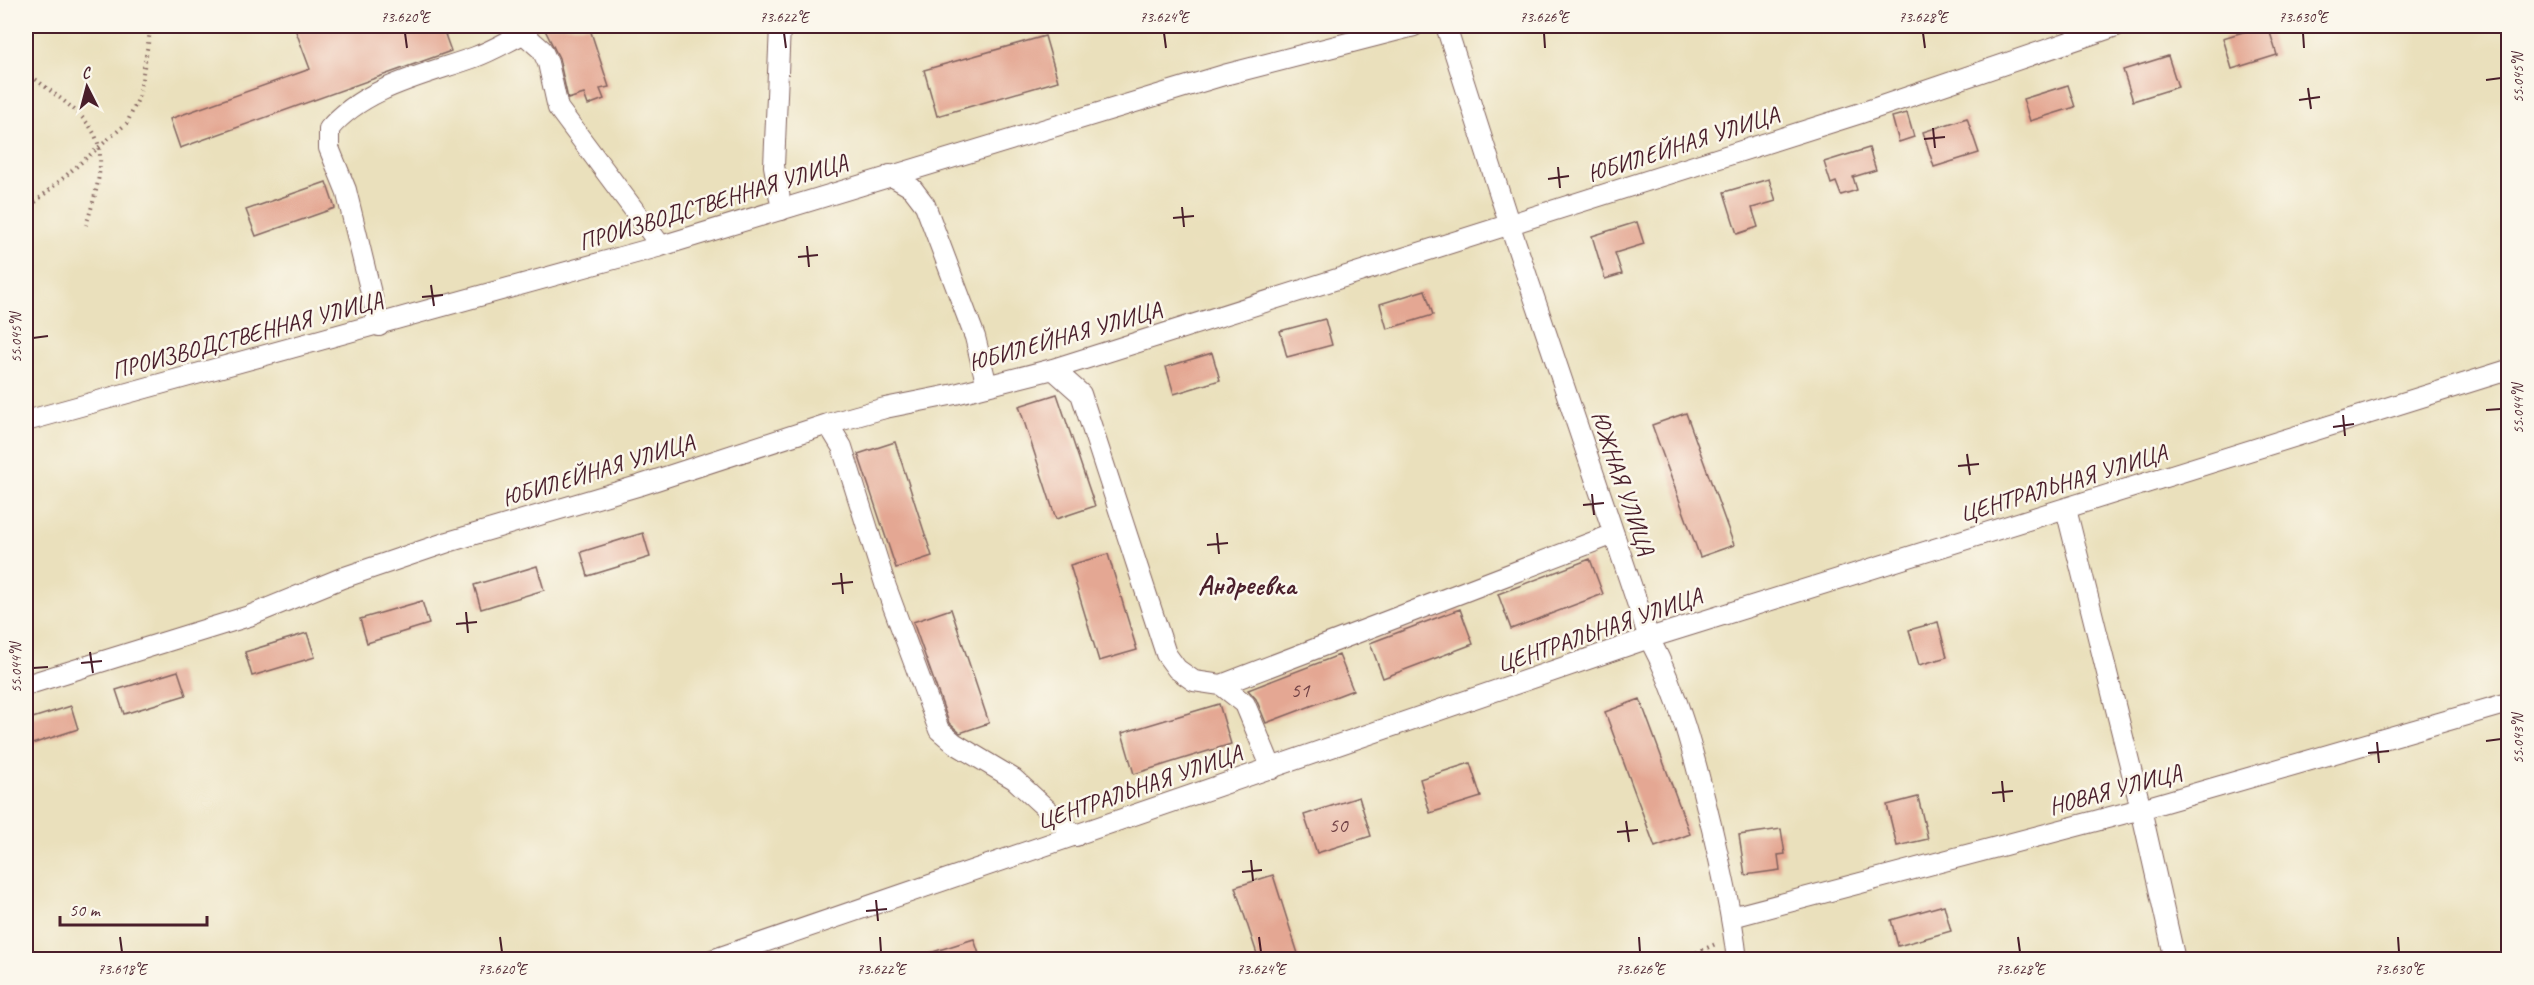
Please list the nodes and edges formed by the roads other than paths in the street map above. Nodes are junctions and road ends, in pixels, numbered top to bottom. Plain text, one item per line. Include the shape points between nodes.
1 (780, 26) edge
2 (1414, 26) edge
3 (1446, 26) edge
4 (2116, 26) edge
5 (520, 29) edge
6 (890, 175) junction
7 (782, 210) junction
8 (1510, 226) junction
9 (661, 246) junction
10 (379, 326) junction
11 (1088, 358) junction
12 (1053, 369) junction
13 (2508, 370) edge
14 (987, 386) junction
15 (1081, 394) junction
16 (26, 421) edge
17 (828, 424) junction
18 (2066, 509) junction
19 (1614, 534) junction
20 (1649, 638) junction
21 (26, 685) edge
22 (1221, 685) junction
23 (2508, 703) edge
24 (1272, 769) junction
25 (2141, 809) junction
26 (1076, 836) junction
27 (1733, 926) junction
28 (712, 960) edge
29 (1737, 960) edge
30 (2175, 960) edge

1 - 7 street via 774,166
2 - 6 street, ПРОИЗВОДСТВЕННАЯ УЛИЦА via 1224,75
3 - 8 street, ЮЖНАЯ УЛИЦА
4 - 8 street, ЮБИЛЕЙНАЯ УЛИЦА
5 - 9 street via 542,50 558,108
5 - 10 street via 477,56 405,80 343,112 329,129 329,148 346,190
6 - 7 street, ПРОИЗВОДСТВЕННАЯ УЛИЦА
6 - 14 street via 912,188 925,206 975,337
7 - 9 street, ПРОИЗВОДСТВЕННАЯ УЛИЦА
8 - 11 street, ЮБИЛЕЙНАЯ УЛИЦА
8 - 19 street, ЮЖНАЯ УЛИЦА
9 - 10 street, ПРОИЗВОДСТВЕННАЯ УЛИЦА
10 - 16 street, ПРОИЗВОДСТВЕННАЯ УЛИЦА
11 - 12 street, ЮБИЛЕЙНАЯ УЛИЦА
11 - 15 street
12 - 14 street, ЮБИЛЕЙНАЯ УЛИЦА
12 - 15 street
13 - 18 street, ЦЕНТРАЛЬНАЯ УЛИЦА
14 - 17 street, ЮБИЛЕЙНАЯ УЛИЦА
15 - 22 street via 1166,654 1177,669 1194,681
17 - 21 street, ЮБИЛЕЙНАЯ УЛИЦА via 448,542 342,578 249,616
17 - 26 street via 842,447 886,587 939,730 1014,779
18 - 20 street, ЦЕНТРАЛЬНАЯ УЛИЦА
18 - 25 street
19 - 20 street, ЮЖНАЯ УЛИЦА
19 - 22 street
20 - 24 street, ЦЕНТРАЛЬНАЯ УЛИЦА
20 - 27 street, ЮЖНАЯ УЛИЦА via 1683,718
22 - 24 street via 1245,705
23 - 25 street, НОВАЯ УЛИЦА
24 - 26 street, ЦЕНТРАЛЬНАЯ УЛИЦА
25 - 27 street, НОВАЯ УЛИЦА
25 - 30 street
26 - 28 street, ЦЕНТРАЛЬНАЯ УЛИЦА
27 - 29 street, ЮЖНАЯ УЛИЦА

